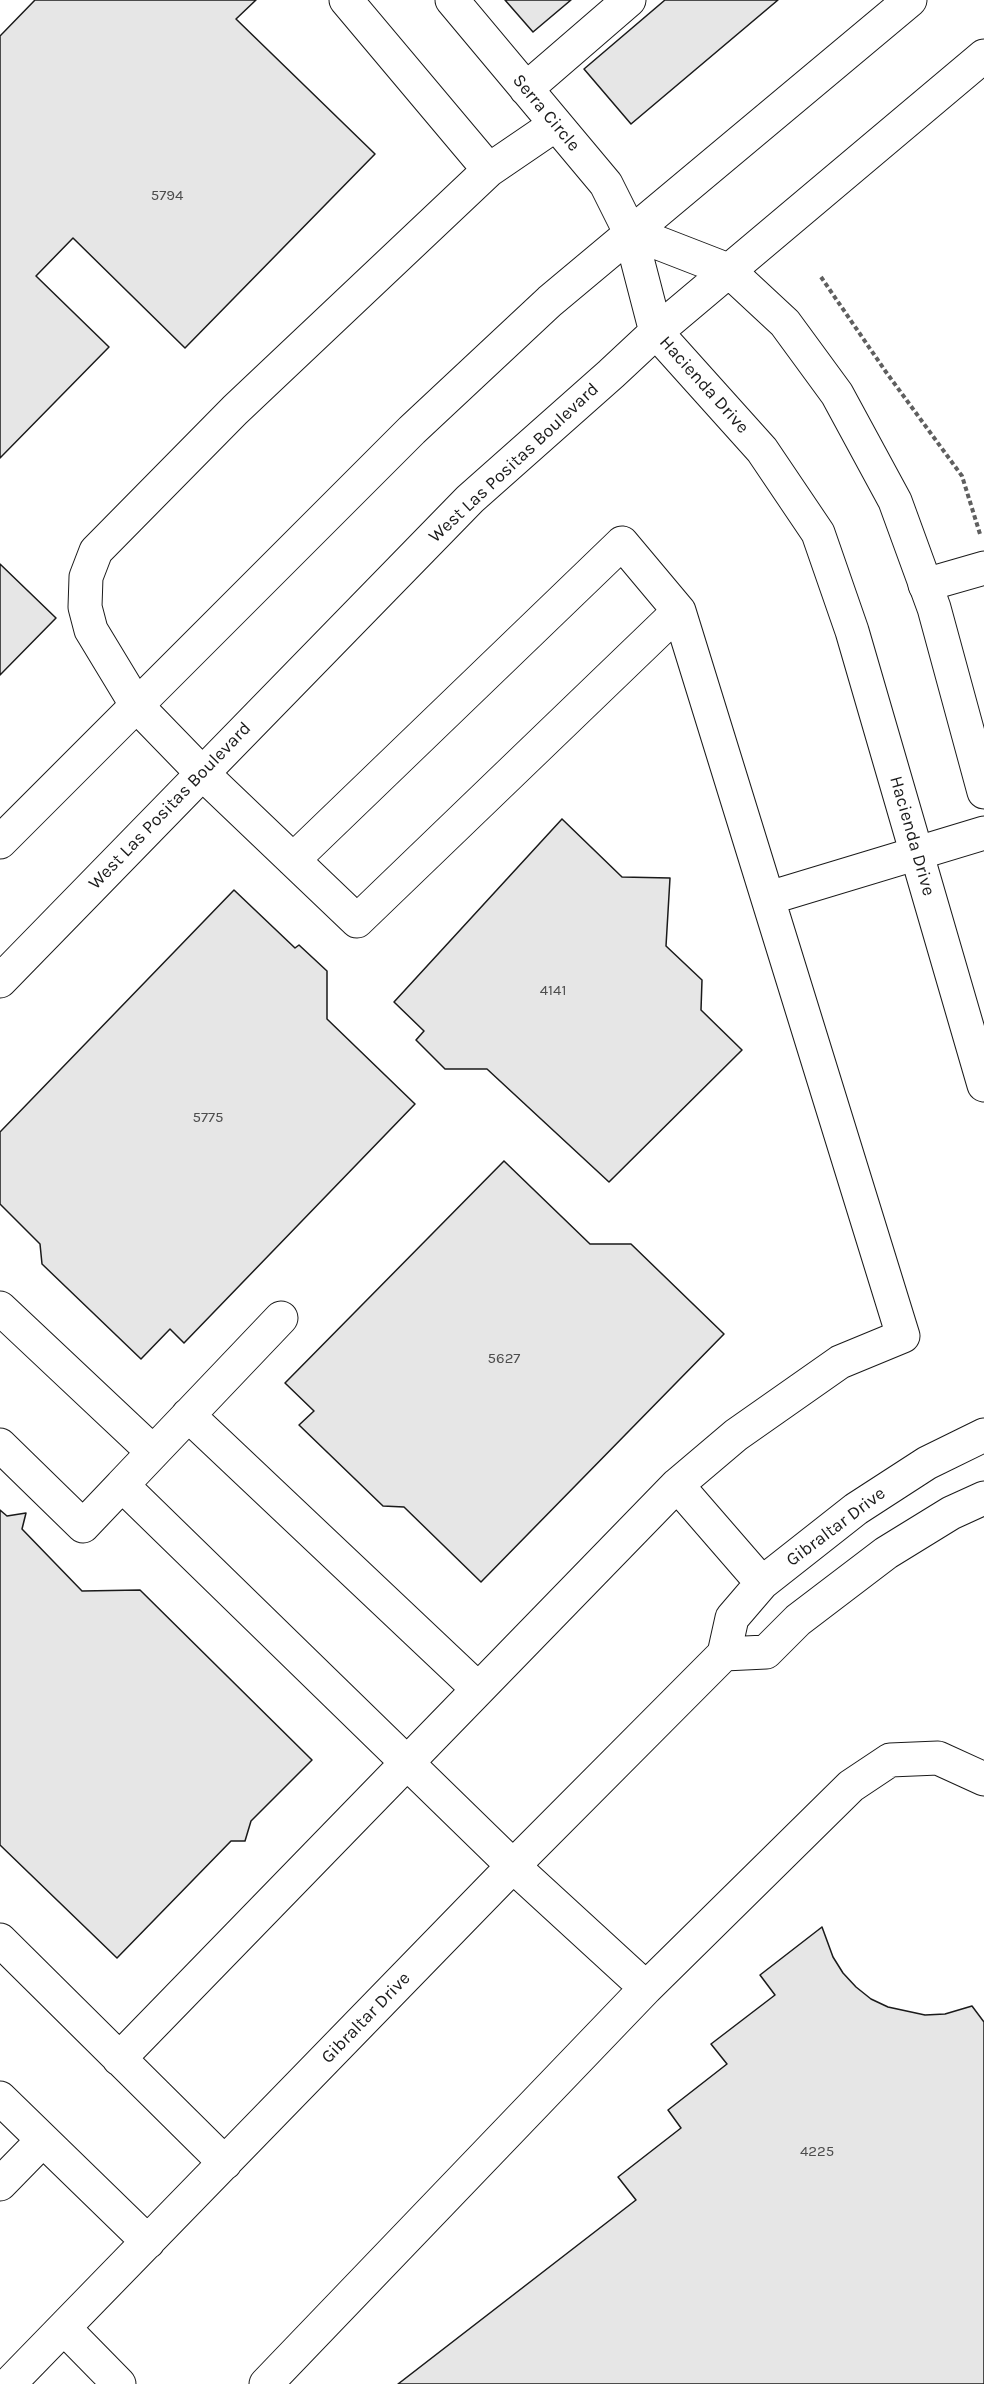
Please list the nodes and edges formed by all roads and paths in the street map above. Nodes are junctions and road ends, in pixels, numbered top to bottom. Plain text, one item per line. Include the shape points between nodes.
1 (346, 0) edge
2 (453, 0) edge
3 (629, 0) edge
4 (910, 0) edge
5 (984, 56) edge
6 (526, 89) junction
7 (555, 125) junction
8 (489, 170) junction
9 (630, 232) junction
10 (728, 270) junction
11 (821, 278) dead end
12 (656, 332) junction
13 (982, 553) edge
14 (925, 585) junction
15 (679, 610) junction
16 (137, 706) junction
17 (202, 773) junction
18 (984, 792) edge
19 (984, 833) edge
20 (0, 842) edge
21 (917, 854) junction
22 (293, 860) junction
23 (769, 898) junction
24 (0, 981) edge
25 (984, 1085) edge
26 (0, 1308) edge
27 (281, 1318) dead end
28 (188, 1415) junction
29 (984, 1435) edge
30 (0, 1445) edge
31 (153, 1452) junction
32 (122, 1485) junction
33 (677, 1485) junction
34 (984, 1498) edge
35 (762, 1583) junction
36 (724, 1654) junction
37 (478, 1689) junction
38 (407, 1762) junction
39 (984, 1779) edge
40 (513, 1866) junction
41 (0, 1940) edge
42 (646, 1988) junction
43 (119, 2058) junction
44 (0, 2098) edge
45 (43, 2140) junction
46 (225, 2163) junction
47 (0, 2184) edge
48 (148, 2242) junction
49 (64, 2328) junction
50 (9, 2384) edge
51 (119, 2384) edge
52 (266, 2384) edge

1 - 8 main road
2 - 6 main road, Serra Circle
3 - 6 main road
4 - 9 main road
5 - 10 main road, West Las Positas Boulevard
6 - 7 main road, Serra Circle
7 - 8 main road
7 - 9 main road, Serra Circle via 606,184
8 - 16 main road via 235,410 96,551 86,577 85,607 91,630
9 - 10 main road
9 - 12 main road, Hacienda Drive
9 - 16 main road via 412,430
10 - 12 main road, West Las Positas Boulevard
10 - 14 main road via 785,323 837,394 895,501
11 - 13 path via 962,476
12 - 17 main road, West Las Positas Boulevard via 470,499
12 - 21 main road, Hacienda Drive via 762,450 818,532 852,631
13 - 14 main road
14 - 18 main road
15 - 22 main road via 357,921
15 - 22 main road via 622,543
15 - 23 main road
16 - 17 main road
16 - 20 main road
17 - 22 main road
17 - 24 main road, West Las Positas Boulevard
19 - 21 main road
21 - 23 main road
21 - 25 main road, Hacienda Drive
23 - 33 main road via 903,1336 840,1362 736,1435
26 - 31 main road
27 - 28 main road
28 - 31 main road
28 - 37 main road
29 - 35 main road, Gibraltar Drive via 927,1463 856,1509
30 - 32 main road via 82,1526
31 - 32 main road
32 - 38 main road
33 - 35 main road
33 - 37 main road
34 - 36 main road via 951,1513 886,1553 798,1620 766,1652
35 - 36 main road, Gibraltar Drive via 732,1618
36 - 40 main road, Gibraltar Drive
37 - 38 main road
38 - 40 main road
38 - 43 main road
39 - 42 main road via 938,1758 890,1760 851,1786
40 - 42 main road
40 - 46 main road, Gibraltar Drive
41 - 43 main road
42 - 52 main road
43 - 46 main road
44 - 45 main road
45 - 47 main road
45 - 48 main road
46 - 48 main road, Gibraltar Drive
48 - 49 main road, Gibraltar Drive
49 - 50 main road, Gibraltar Drive
49 - 51 main road

